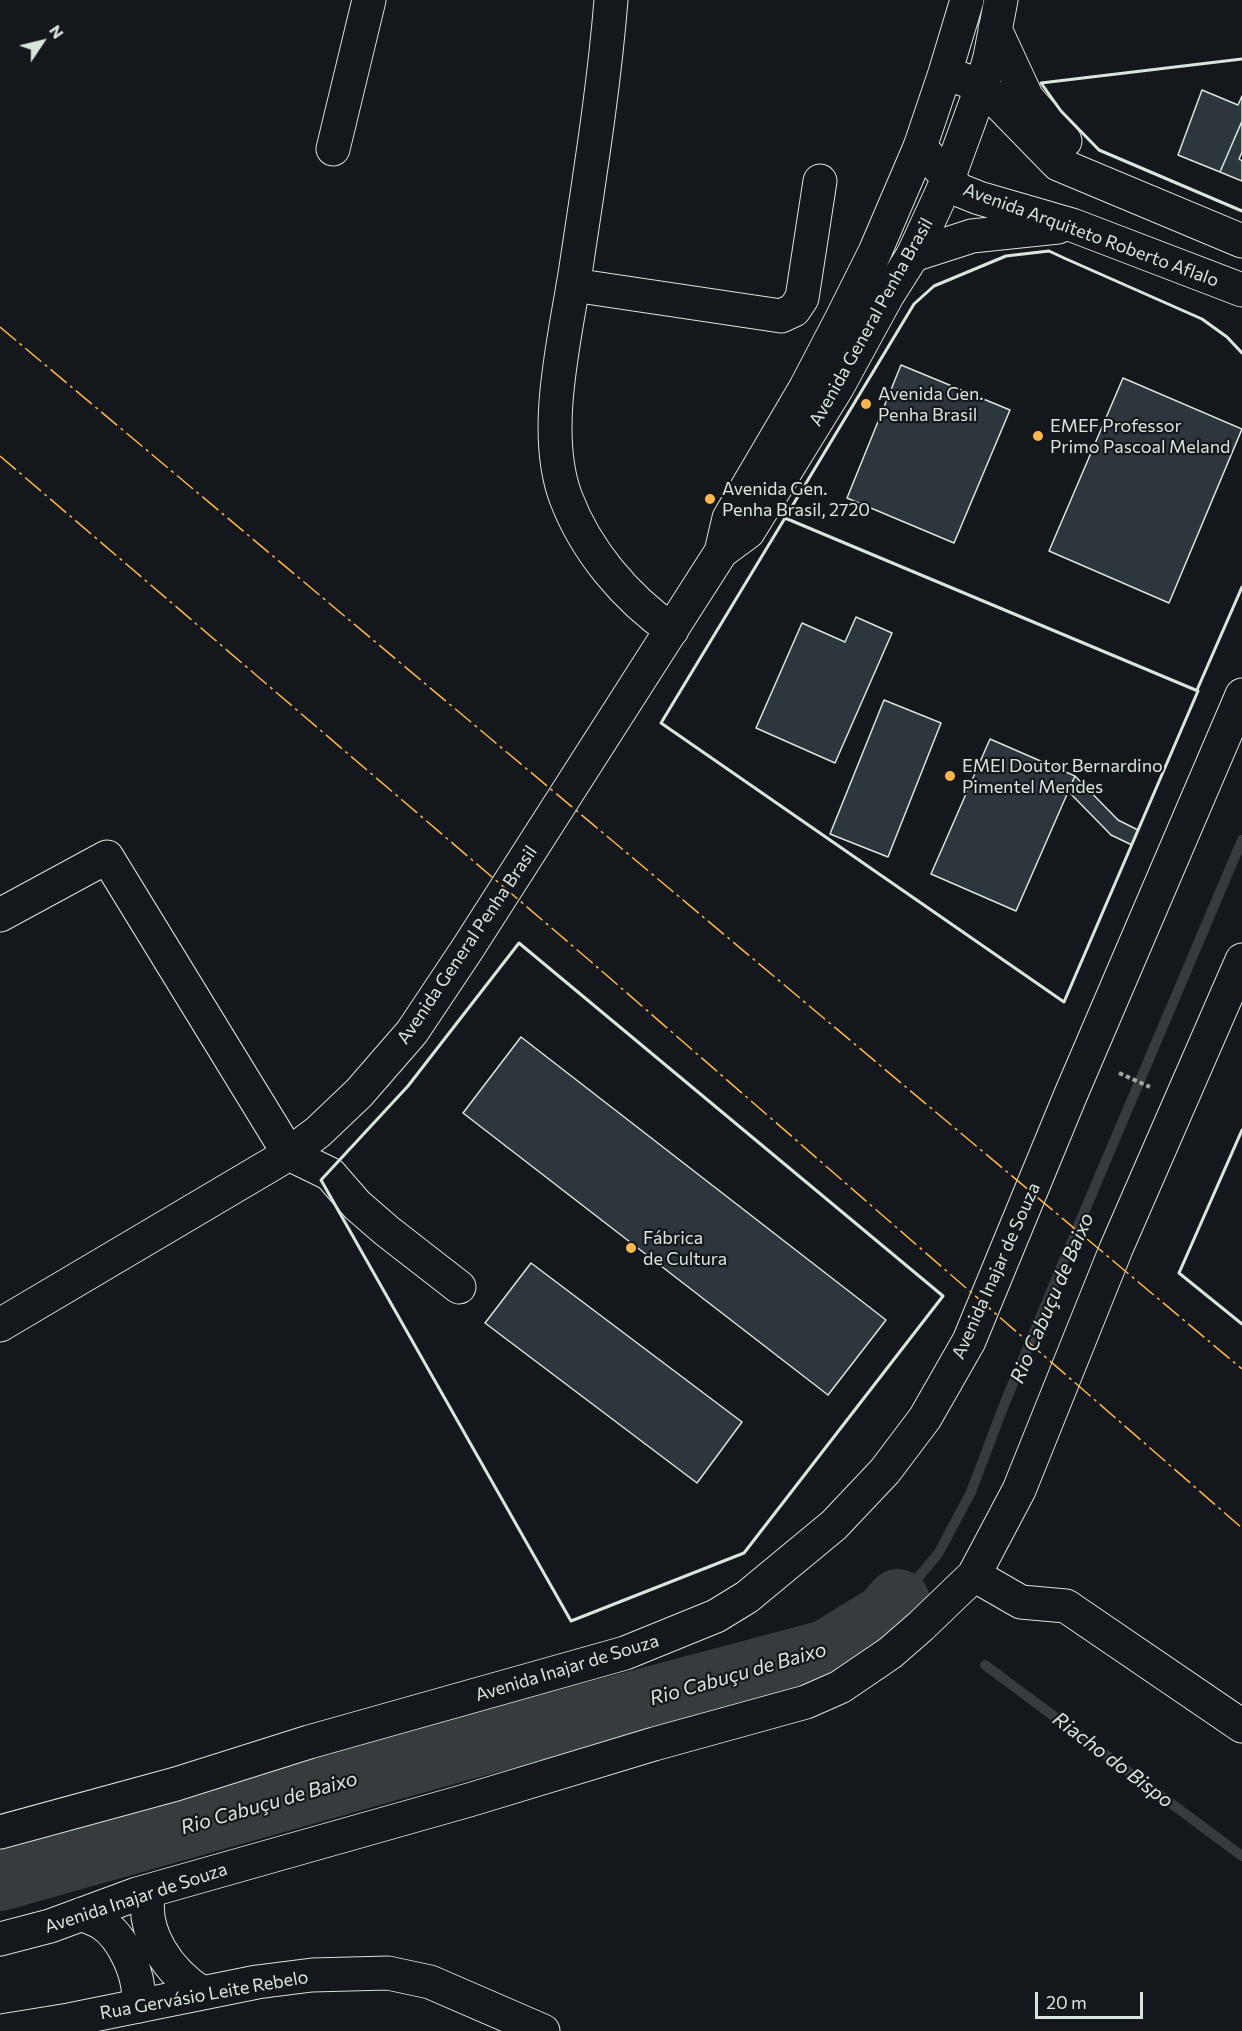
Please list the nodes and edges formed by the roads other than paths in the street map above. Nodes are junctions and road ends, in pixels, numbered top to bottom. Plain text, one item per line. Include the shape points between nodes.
1 (369, 0) edge
2 (611, 0) edge
3 (967, 0) edge
4 (998, 14) edge
5 (945, 74) junction
6 (982, 86) junction
7 (920, 147) junction
8 (333, 149) dead end
9 (948, 179) junction
10 (1101, 180) junction
11 (819, 182) dead end
12 (1072, 225) junction
13 (1242, 241) edge
14 (913, 255) junction
15 (1204, 276) junction
16 (573, 285) junction
17 (1242, 290) edge
18 (1242, 305) edge
19 (721, 552) junction
20 (672, 630) junction
21 (1242, 695) edge
22 (0, 915) edge
23 (1242, 960) edge
24 (289, 1154) junction
25 (459, 1287) dead end
26 (0, 1324) edge
27 (974, 1575) junction
28 (1242, 1726) edge
29 (0, 1833) edge
30 (149, 1891) junction
31 (82, 1914) junction
32 (0, 1939) edge
33 (202, 1993) junction
34 (138, 2006) junction
35 (1, 2031) edge
36 (543, 2031) edge

1 - 8 main road
2 - 16 main road via 602,93
3 - 5 main road, Avenida General Penha Brasil
4 - 6 main road, Avenida General Penha Brasil
4 - 10 main road via 1027,98
5 - 6 main road
5 - 7 main road, Avenida General Penha Brasil
6 - 9 main road, Avenida General Penha Brasil
6 - 10 main road via 1058,164
7 - 9 main road, Avenida Arquiteto Roberto Aflalo
7 - 19 main road, Avenida General Penha Brasil via 841,320 729,518
9 - 12 main road, Avenida Arquiteto Roberto Aflalo via 959,190 979,198
9 - 14 main road, Avenida General Penha Brasil
10 - 13 main road
11 - 16 main road via 802,298 794,310 782,316
12 - 14 main road via 972,236
12 - 15 main road, Avenida Arquiteto Roberto Aflalo
14 - 19 main road, Avenida General Penha Brasil via 748,532
15 - 17 main road, Avenida Arquiteto Roberto Aflalo
15 - 18 main road
16 - 20 main road via 555,406 556,456 565,497 606,568
19 - 20 main road, Avenida General Penha Brasil
20 - 24 main road, Avenida General Penha Brasil via 412,1032 359,1093
21 - 29 main road, Avenida Inajar de Souza via 969,1341 925,1418 892,1462 834,1525 747,1597 716,1616 625,1653
22 - 24 main road via 107,856
23 - 27 main road, Avenida Inajar de Souza via 1116,1249 1019,1490
24 - 25 main road via 330,1174 379,1225
24 - 26 main road, Avenida General Penha Brasil
27 - 28 main road via 1021,1602 1066,1606
27 - 30 main road, Avenida Inajar de Souza via 890,1653 840,1687 806,1702
30 - 31 main road, Avenida Inajar de Souza
30 - 33 main road via 147,1918 162,1952 184,1982
31 - 32 main road, Avenida Inajar de Souza
31 - 34 main road via 112,1933 132,1963 138,1980
33 - 34 main road, Rua Gervásio Leite Rebelo
33 - 36 main road, Rua Gervásio Leite Rebelo via 312,1975 388,1973 430,1982
34 - 35 main road, Rua Gervásio Leite Rebelo

